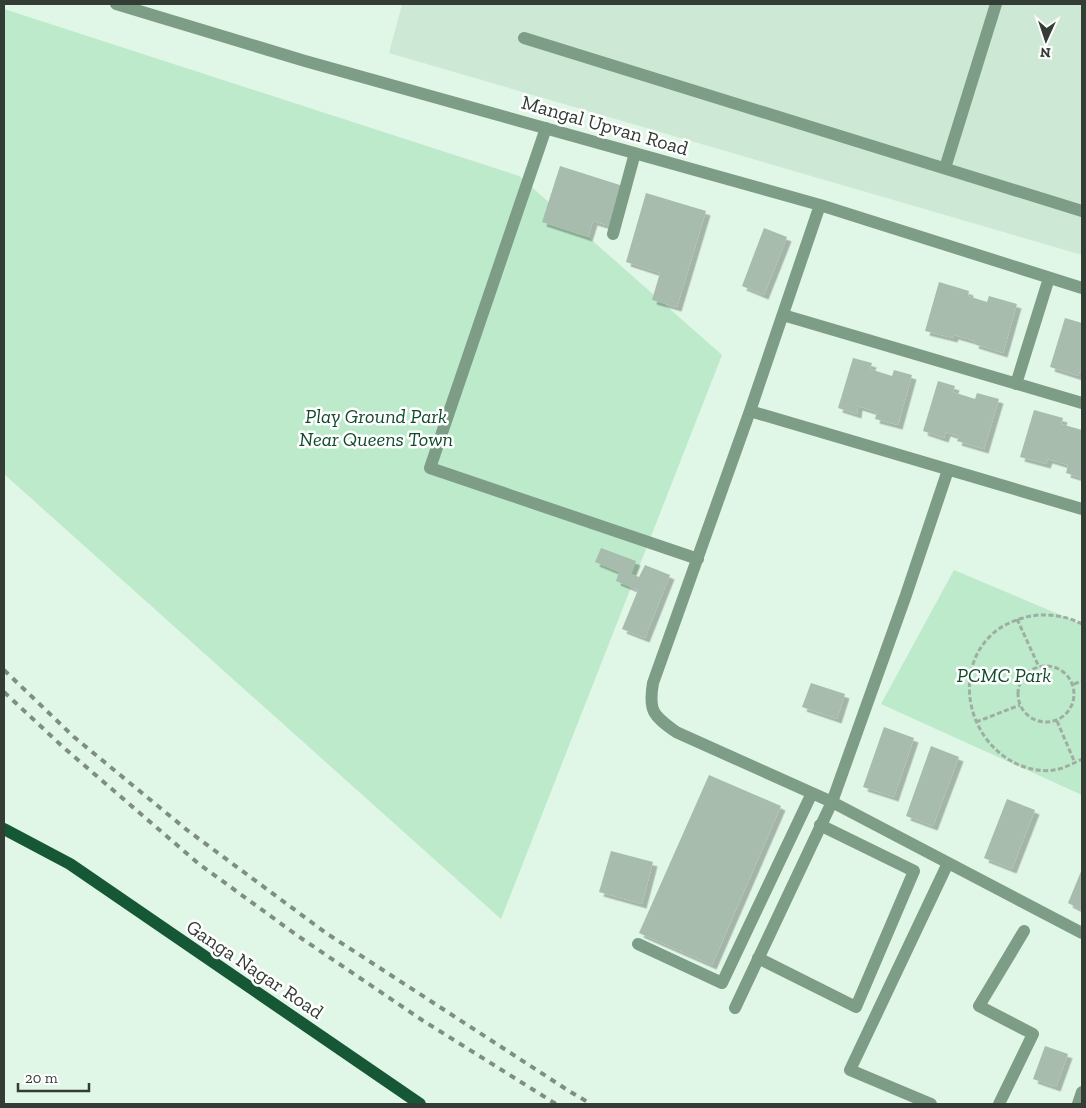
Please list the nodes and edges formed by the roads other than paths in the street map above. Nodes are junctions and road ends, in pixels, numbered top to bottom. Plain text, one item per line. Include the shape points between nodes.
1 (121, 4) edge
2 (996, 4) edge
3 (524, 38) dead end
4 (546, 128) junction
5 (635, 153) junction
6 (945, 168) junction
7 (820, 205) junction
8 (1082, 211) edge
9 (614, 234) dead end
10 (1049, 278) junction
11 (1082, 288) edge
12 (783, 315) junction
13 (1016, 384) junction
14 (1082, 403) edge
15 (750, 410) junction
16 (948, 470) junction
17 (1082, 509) edge
18 (698, 559) junction
19 (812, 793) junction
20 (832, 802) junction
21 (820, 825) junction
22 (8, 831) edge
23 (948, 863) junction
24 (1024, 932) dead end
25 (1082, 933) edge
26 (638, 944) dead end
27 (758, 958) junction
28 (735, 1008) dead end
29 (1082, 1092) edge
30 (420, 1104) edge
31 (931, 1104) edge
32 (999, 1104) edge
33 (1078, 1104) edge

1 - 4 street, Mangal Upvan Road via 305,61
2 - 6 street
3 - 6 street
4 - 5 street, Mangal Upvan Road
4 - 18 street via 430,468
5 - 7 street, Mangal Upvan Road
5 - 9 street
6 - 8 street
7 - 10 street, Mangal Upvan Road
7 - 12 street
10 - 11 street, Mangal Upvan Road
10 - 13 street
12 - 13 street
12 - 15 street
13 - 14 street
15 - 16 street
15 - 18 street
16 - 17 street
16 - 20 street
18 - 19 street via 653,683 653,712 676,732
19 - 20 street
19 - 26 street via 722,983
20 - 21 street
20 - 23 street
21 - 27 street
21 - 27 street via 914,871 856,1007
22 - 30 main road, Ganga Nagar Road via 70,864
23 - 25 street
23 - 31 street via 850,1070
24 - 32 street via 979,1006 1033,1034
27 - 28 street
29 - 33 street

